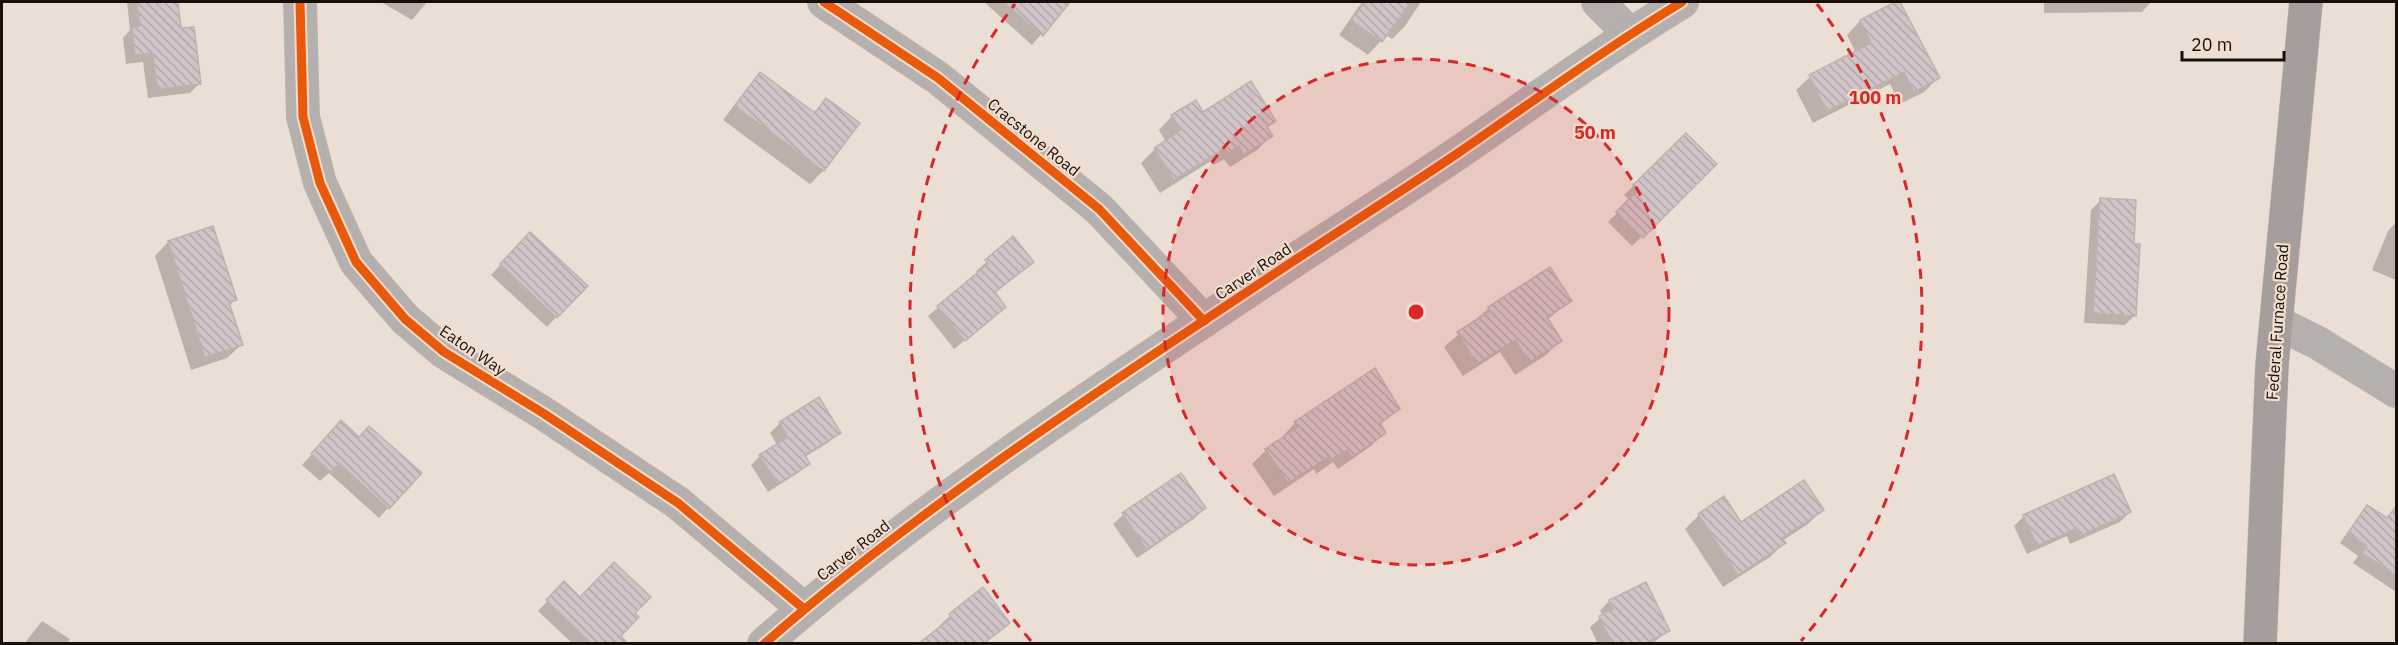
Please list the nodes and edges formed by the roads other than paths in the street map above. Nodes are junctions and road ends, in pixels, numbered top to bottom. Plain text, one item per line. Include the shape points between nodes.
1 (300, 2) edge
2 (824, 2) edge
3 (1598, 2) edge
4 (1682, 2) edge
5 (2306, 2) edge
6 (1630, 34) junction
7 (1204, 321) junction
8 (2276, 321) junction
9 (2397, 391) edge
10 (804, 609) junction
11 (764, 644) edge
12 (2260, 644) edge

1 - 10 street, Eaton Way via 303,117 320,183 356,262 405,319 444,352 678,503
2 - 7 street, Cracstone Road via 938,78 1099,209
3 - 6 street
4 - 6 street, Carver Road
5 - 8 main road, Federal Furnace Road
6 - 7 street, Carver Road
7 - 10 street, Carver Road via 922,515
8 - 9 street
8 - 12 main road, Federal Furnace Road
10 - 11 street, Carver Road

